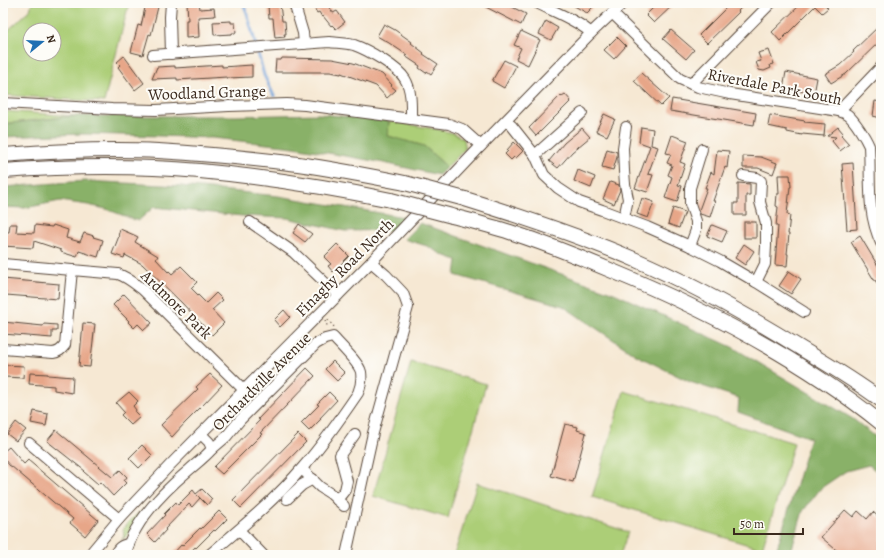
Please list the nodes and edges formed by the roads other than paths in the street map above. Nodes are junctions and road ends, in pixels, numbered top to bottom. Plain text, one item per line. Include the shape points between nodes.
1 (171, 3) edge
2 (294, 3) edge
3 (537, 3) edge
4 (623, 3) edge
5 (771, 3) edge
6 (612, 14) junction
7 (592, 33) junction
8 (304, 44) junction
9 (171, 54) junction
10 (153, 55) dead end
11 (881, 68) edge
12 (691, 84) junction
13 (3, 102) edge
14 (839, 111) junction
15 (582, 113) dead end
16 (411, 119) junction
17 (506, 121) junction
18 (626, 127) dead end
19 (481, 146) junction
20 (702, 149) dead end
21 (3, 155) edge
22 (535, 155) junction
23 (3, 171) edge
24 (743, 176) dead end
25 (624, 218) junction
26 (250, 222) dead end
27 (881, 243) edge
28 (690, 246) junction
29 (371, 262) junction
30 (3, 264) edge
31 (72, 270) junction
32 (756, 282) junction
33 (338, 295) junction
34 (804, 312) dead end
35 (3, 349) edge
36 (244, 390) junction
37 (881, 400) edge
38 (881, 423) edge
39 (201, 434) junction
40 (355, 434) dead end
41 (29, 443) dead end
42 (212, 449) junction
43 (302, 468) junction
44 (313, 479) junction
45 (287, 499) dead end
46 (119, 519) junction
47 (239, 530) junction
48 (128, 544) junction
49 (88, 555) edge
50 (114, 555) edge
51 (126, 555) edge
52 (209, 555) edge
53 (263, 555) edge
54 (346, 555) edge

1 - 9 street
2 - 8 street
3 - 7 street
4 - 6 street, Finaghy Road North
5 - 12 street
6 - 7 street, Finaghy Road North
6 - 12 street, Riverdale Park South via 680,79
7 - 17 street, Finaghy Road North
8 - 9 street
8 - 16 street via 344,43 371,53 395,68 409,88
9 - 10 street
11 - 14 street
12 - 14 street, Riverdale Park South via 730,94
13 - 16 street, Woodland Grange via 156,110 305,104
14 - 27 street, Riverdale Park South via 851,118 869,146 872,215
15 - 22 street
16 - 19 street, Woodland Grange via 449,124 462,129
17 - 19 street, Finaghy Road North
17 - 22 street
18 - 25 street via 623,148 628,199
19 - 29 street, Finaghy Road North
20 - 28 street via 690,188 690,204 696,221 696,230
21 - 37 highway, bridge via 103,150 201,154 352,172 465,199 591,242 689,284 781,335
22 - 25 street via 544,175 558,188 579,202
23 - 38 highway, bridge via 108,167 230,174 307,184 391,200 510,232 636,280 725,322 818,378 858,404
24 - 32 street via 761,181 760,202 766,223 766,246 765,264
25 - 28 street
26 - 33 street via 293,252
28 - 32 street
29 - 33 street, Finaghy Road North
29 - 54 street via 403,293 408,308 373,433
30 - 31 street, Ardmore Park
31 - 35 street via 65,345 62,349 52,353
31 - 36 street, Ardmore Park via 118,274 132,281
32 - 34 street
33 - 36 street, Finaghy Road North
36 - 39 street, Finaghy Road North
39 - 42 street, Orchardville Avenue
39 - 46 street, Finaghy Road North
40 - 44 street via 340,455 347,481 341,503
41 - 46 street
42 - 43 street, Orchardville Avenue via 316,344 329,338 359,366 361,385 319,449
42 - 48 street, Orchardville Avenue via 154,503
43 - 44 street
43 - 47 street, Orchardville Avenue
44 - 45 street
46 - 49 street, Finaghy Road North
47 - 52 street, Orchardville Avenue
47 - 53 street
48 - 50 street via 123,545
48 - 51 street, Orchardville Avenue

